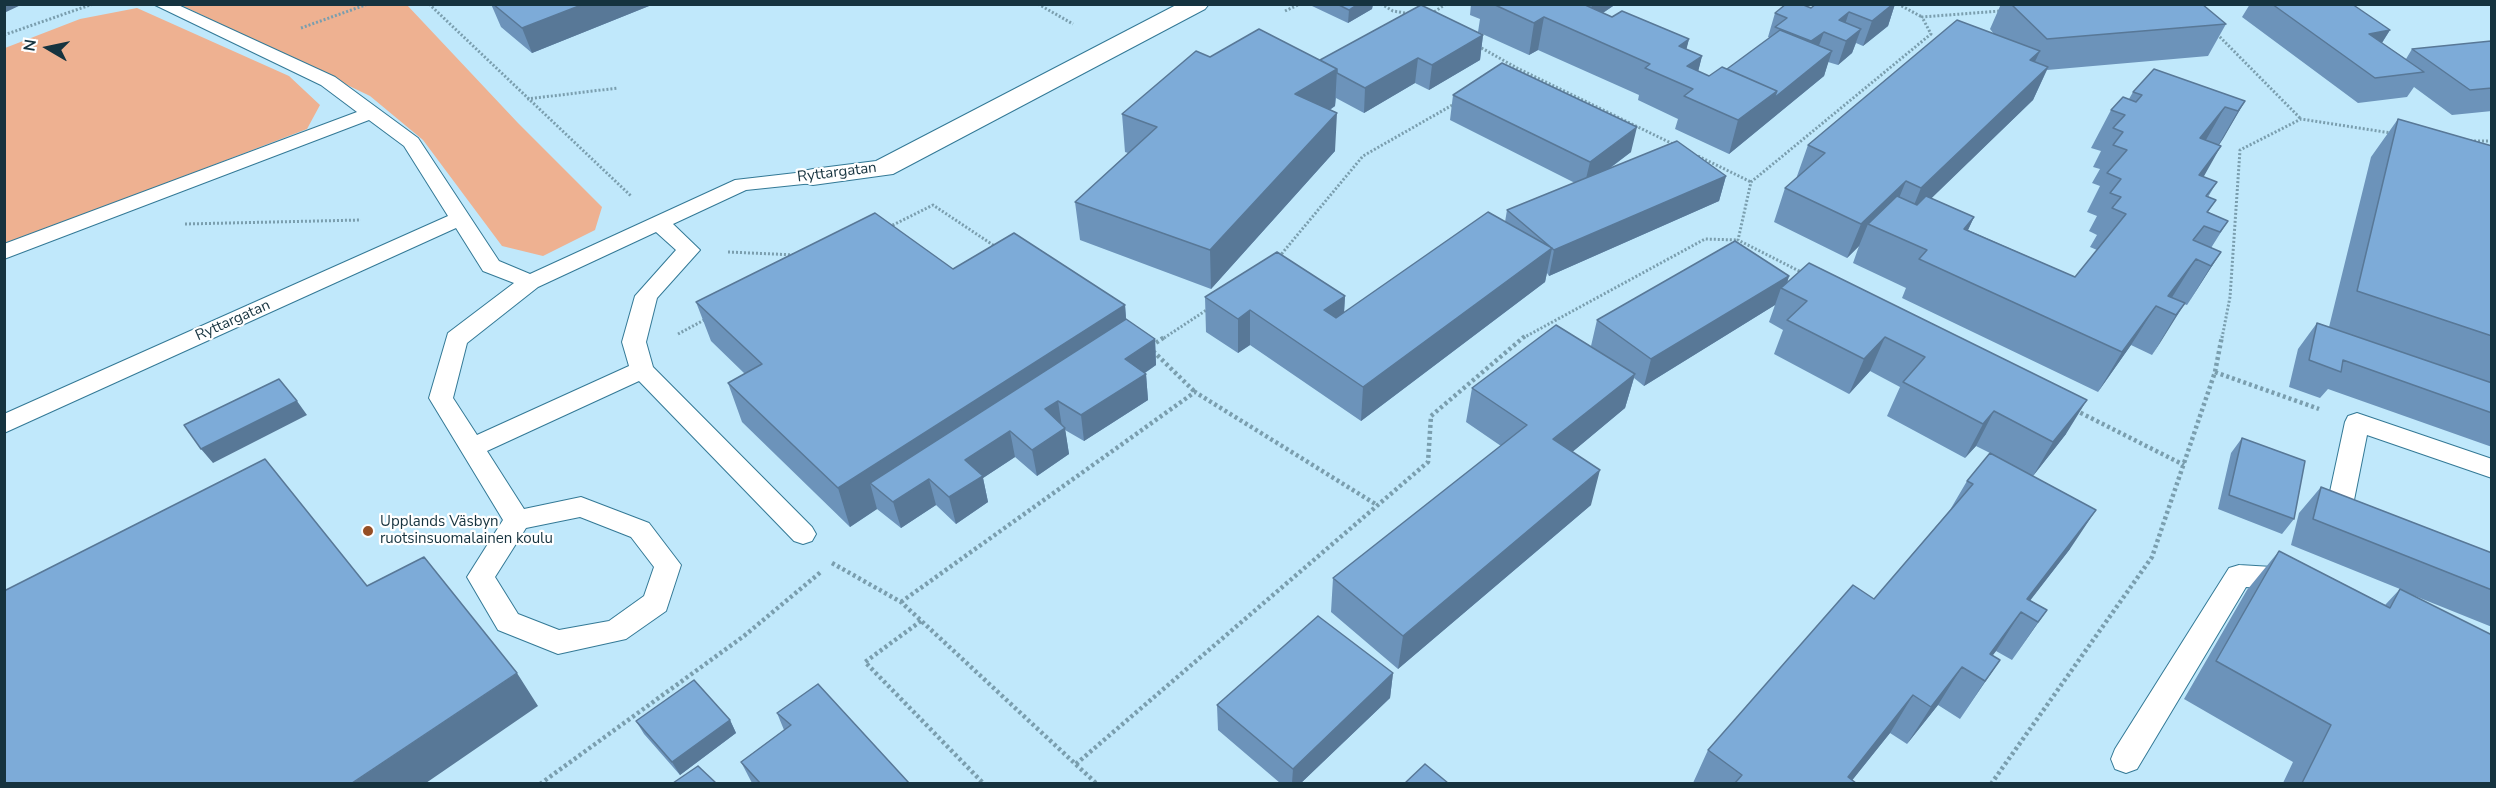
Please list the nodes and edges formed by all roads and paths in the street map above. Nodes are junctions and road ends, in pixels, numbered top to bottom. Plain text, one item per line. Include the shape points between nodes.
1 (93, 4) edge
2 (161, 4) edge
3 (368, 4) edge
4 (429, 4) edge
5 (1197, 4) edge
6 (1300, 4) edge
7 (1382, 4) edge
8 (1446, 4) edge
9 (1898, 4) edge
10 (1286, 11) dead end
11 (2012, 11) dead end
12 (1415, 15) edge
13 (1922, 17) junction
14 (1436, 22) edge
15 (2215, 32) edge
16 (4, 35) edge
17 (1476, 45) edge
18 (252, 46) junction
19 (1517, 68) junction
20 (1506, 74) edge
21 (618, 88) dead end
22 (1465, 98) edge
23 (527, 99) junction
24 (371, 113) junction
25 (2301, 119) junction
26 (2402, 135) edge
27 (2468, 141) edge
28 (2492, 141) edge
29 (1676, 146) edge
30 (1698, 156) edge
31 (813, 177) joint
32 (1751, 182) junction
33 (461, 218) junction
34 (367, 220) dead end
35 (178, 224) dead end
36 (660, 224) junction
37 (882, 231) edge
38 (1738, 240) junction
39 (689, 250) junction
40 (1002, 250) edge
41 (4, 252) edge
42 (807, 255) edge
43 (1275, 261) edge
44 (1812, 277) edge
45 (530, 282) junction
46 (1208, 309) edge
47 (707, 319) edge
48 (634, 342) junction
49 (642, 370) junction
50 (2215, 372) junction
51 (1195, 392) junction
52 (2067, 406) edge
53 (2357, 422) junction
54 (4, 424) edge
55 (473, 447) junction
56 (2184, 465) junction
57 (2492, 469) edge
58 (1377, 505) junction
59 (517, 520) junction
60 (2371, 528) edge
61 (803, 534) joint
62 (832, 563) junction
63 (2314, 585) edge
64 (901, 602) junction
65 (921, 621) junction
66 (2126, 759) dead end
67 (1076, 764) junction
68 (1093, 782) edge
69 (540, 783) edge
70 (984, 783) edge
71 (1991, 783) edge

1 - 16 path
2 - 18 lane
3 - 18 path
4 - 23 path
5 - 31 street, Ryttargatan via 883,168
6 - 10 path
7 - 12 path
8 - 14 path via 1426,16
9 - 13 path
11 - 13 path
13 - 32 path via 1930,34
15 - 25 path
17 - 19 path
18 - 24 lane via 328,81
19 - 20 path
19 - 29 path
21 - 23 path
22 - 43 path via 1363,156
23 - 36 path
24 - 33 lane via 411,142
24 - 41 lane
25 - 26 path
25 - 50 path via 2240,150 2230,297
27 - 28 path
30 - 32 path
31 - 36 lane, Ryttargatan via 741,184
32 - 38 path
33 - 45 lane via 491,266
33 - 54 lane, Ryttargatan
34 - 35 path
36 - 39 lane
36 - 45 lane, Ryttargatan
37 - 40 path via 933,205
38 - 44 path
38 - 58 path via 1705,239 1528,334 1431,416 1428,462
39 - 42 path
39 - 48 lane via 646,296
45 - 55 lane, Ryttargatan via 456,339 441,398
46 - 51 path via 1149,347
47 - 48 path via 666,340
48 - 49 lane
49 - 55 lane
49 - 61 lane
50 - 53 path
50 - 56 path
51 - 58 path
51 - 64 path
52 - 56 path
53 - 57 lane
53 - 60 lane via 2338,515
55 - 59 lane, Ryttargatan
56 - 71 path via 2152,556
58 - 67 path
59 - 59 lane via 481,578 508,622 558,642 616,631 656,603 668,565 640,530 581,507
61 - 62 path
62 - 64 path
62 - 69 path via 744,636
63 - 66 lane via 2304,579 2239,576
64 - 65 path
65 - 67 path
65 - 70 path via 865,662
67 - 68 path

